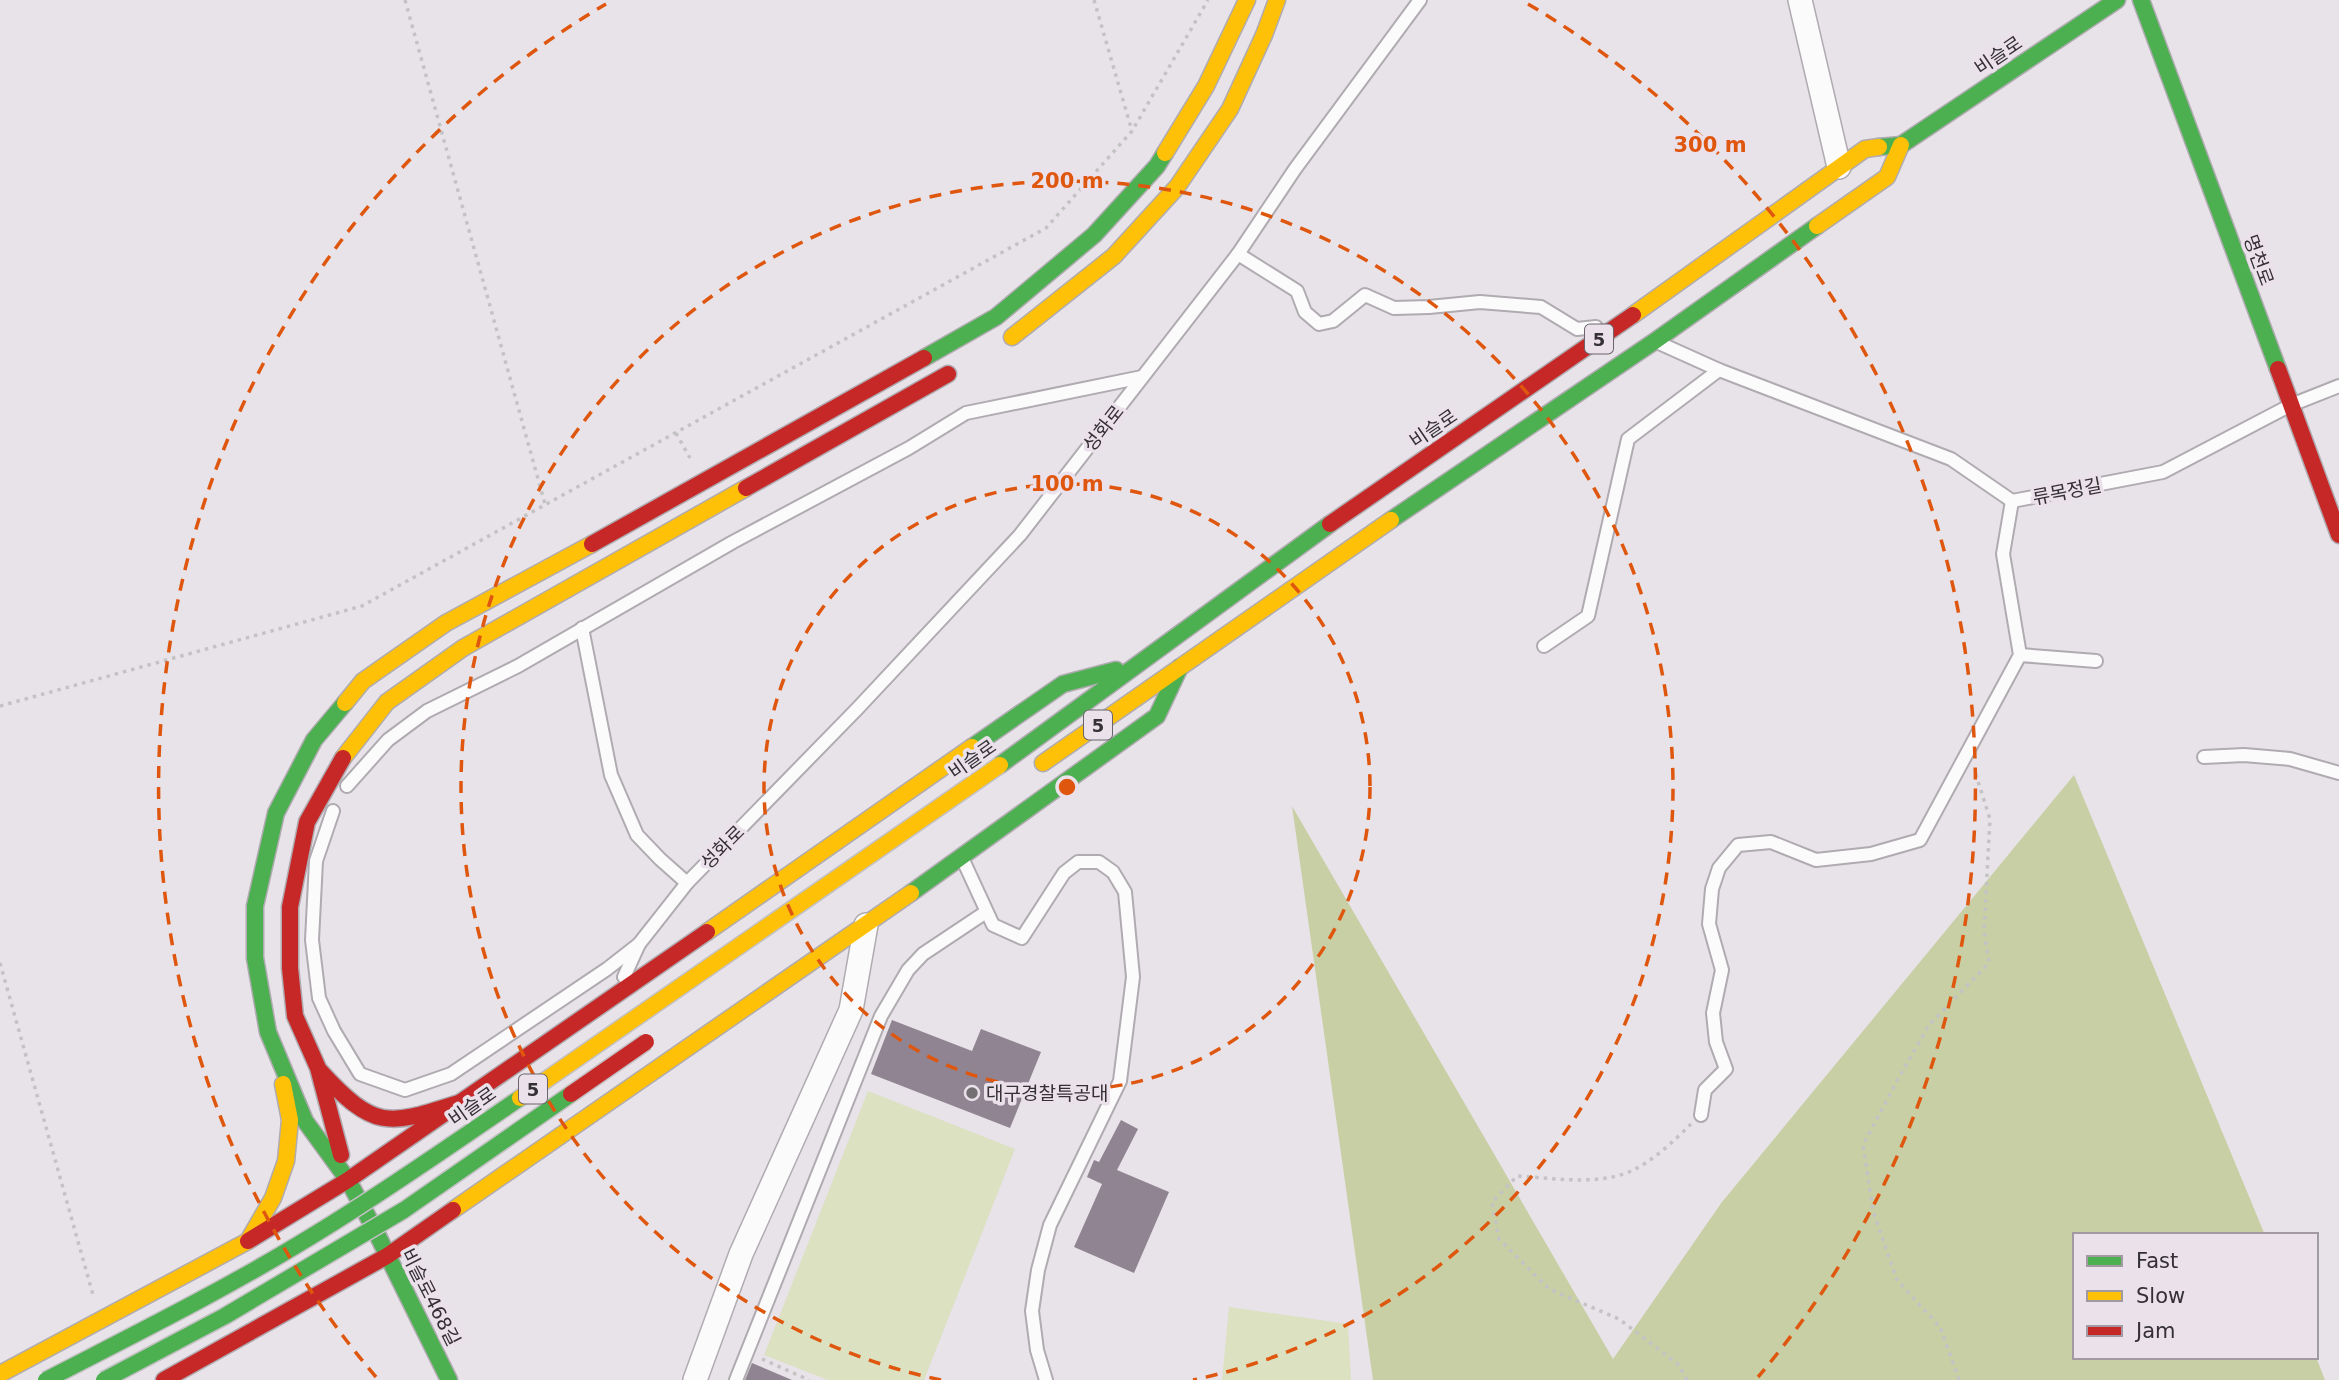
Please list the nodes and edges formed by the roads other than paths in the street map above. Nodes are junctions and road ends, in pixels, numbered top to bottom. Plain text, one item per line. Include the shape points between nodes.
1 (1247, 0) edge
2 (1276, 0) edge
3 (1420, 0) edge
4 (1800, 0) edge
5 (2118, 0) edge
6 (2141, 0) edge
7 (1901, 145) junction
8 (1839, 167) junction
9 (1238, 254) junction
10 (1637, 333) junction
11 (995, 348) dead end
12 (958, 368) dead end
13 (1719, 370) junction
14 (1142, 377) junction
15 (2339, 386) edge
16 (2291, 405) junction
17 (2012, 501) junction
18 (2339, 535) edge
19 (582, 628) junction
20 (1544, 646) dead end
21 (2020, 655) junction
22 (2096, 661) dead end
23 (1135, 665) junction
24 (1180, 667) junction
25 (2204, 757) dead end
26 (2339, 773) edge
27 (1027, 775) dead end
28 (961, 856) junction
29 (687, 883) junction
30 (986, 912) junction
31 (866, 925) junction
32 (639, 944) junction
33 (616, 997) junction
34 (656, 1035) dead end
35 (274, 1045) junction
36 (318, 1068) junction
37 (465, 1101) junction
38 (1701, 1115) road end
39 (348, 1180) junction
40 (248, 1241) junction
41 (387, 1256) junction
42 (0, 1374) edge
43 (46, 1380) edge
44 (104, 1380) edge
45 (164, 1380) edge
46 (449, 1380) edge
47 (695, 1380) edge
48 (736, 1380) edge
49 (1046, 1380) edge

1 - 35 main road via 1206,86 1157,166 1094,235 996,317 446,623 363,681 314,740 276,813 255,906 255,958
2 - 11 main road via 1230,109 1177,187 1114,256
3 - 9 lane, 성화로
4 - 8 street
5 - 7 main road, 비슬로 / 5
6 - 16 main road, 명천로
7 - 8 main road, 비슬로 / 5 via 1865,149
7 - 10 main road, 비슬로 / 5 via 1887,177
8 - 10 main road, 비슬로 / 5
9 - 10 lane via 1297,291 1305,312 1319,324 1334,321 1364,295 1394,308 1480,302 1541,307 1577,329
9 - 14 lane, 성화로
10 - 13 lane, 류목정길
10 - 23 main road, 비슬로 / 5 via 1299,545
10 - 24 main road, 비슬로 / 5 via 1409,508
12 - 36 main road via 463,648 387,702 343,758 307,822 290,907 295,1016
13 - 17 lane, 류목정길 via 1951,459
13 - 20 lane via 1628,439 1588,616
14 - 19 lane via 966,413
14 - 29 lane, 성화로 via 1020,535
15 - 16 lane, 류목정길
16 - 17 lane, 류목정길 via 2163,472
16 - 18 main road, 명천로
17 - 21 lane via 2003,554
19 - 29 lane via 611,775 637,835
19 - 32 lane via 427,711 388,740 351,780 330,816 316,861 312,940 319,998 360,1074 405,1090 451,1074
21 - 22 lane
21 - 38 lane via 1920,840 1871,854 1816,860 1771,842 1738,845 1719,868 1709,924 1722,970 1713,1013 1716,1042 1726,1069 1705,1090
23 - 33 main road via 1063,684
23 - 43 main road, 비슬로 / 5, bridge via 1000,765 443,1151 311,1237
24 - 27 main road, 비슬로 / 5
24 - 28 main road via 1157,716
25 - 26 lane via 2290,760
28 - 30 lane
28 - 31 main road
29 - 32 lane, 성화로
30 - 48 lane via 923,954 881,1016
30 - 49 lane via 993,925 1022,938 1064,873 1078,862 1099,862 1113,872 1125,892 1133,977 1120,1081 1050,1224 1038,1270 1032,1311
31 - 41 main road
31 - 47 street via 851,1010 741,1254
32 - 33 lane
33 - 37 main road
34 - 44 main road, 5, bridge via 404,1210 225,1316
35 - 39 main road via 305,1121
35 - 40 main road via 290,1120 286,1161 273,1198
36 - 37 main road via 343,1097 380,1120 399,1121
36 - 39 main road
37 - 39 main road
39 - 40 main road
39 - 41 main road, 비슬로468길
40 - 42 main road
41 - 45 main road
41 - 46 main road, 비슬로468길

